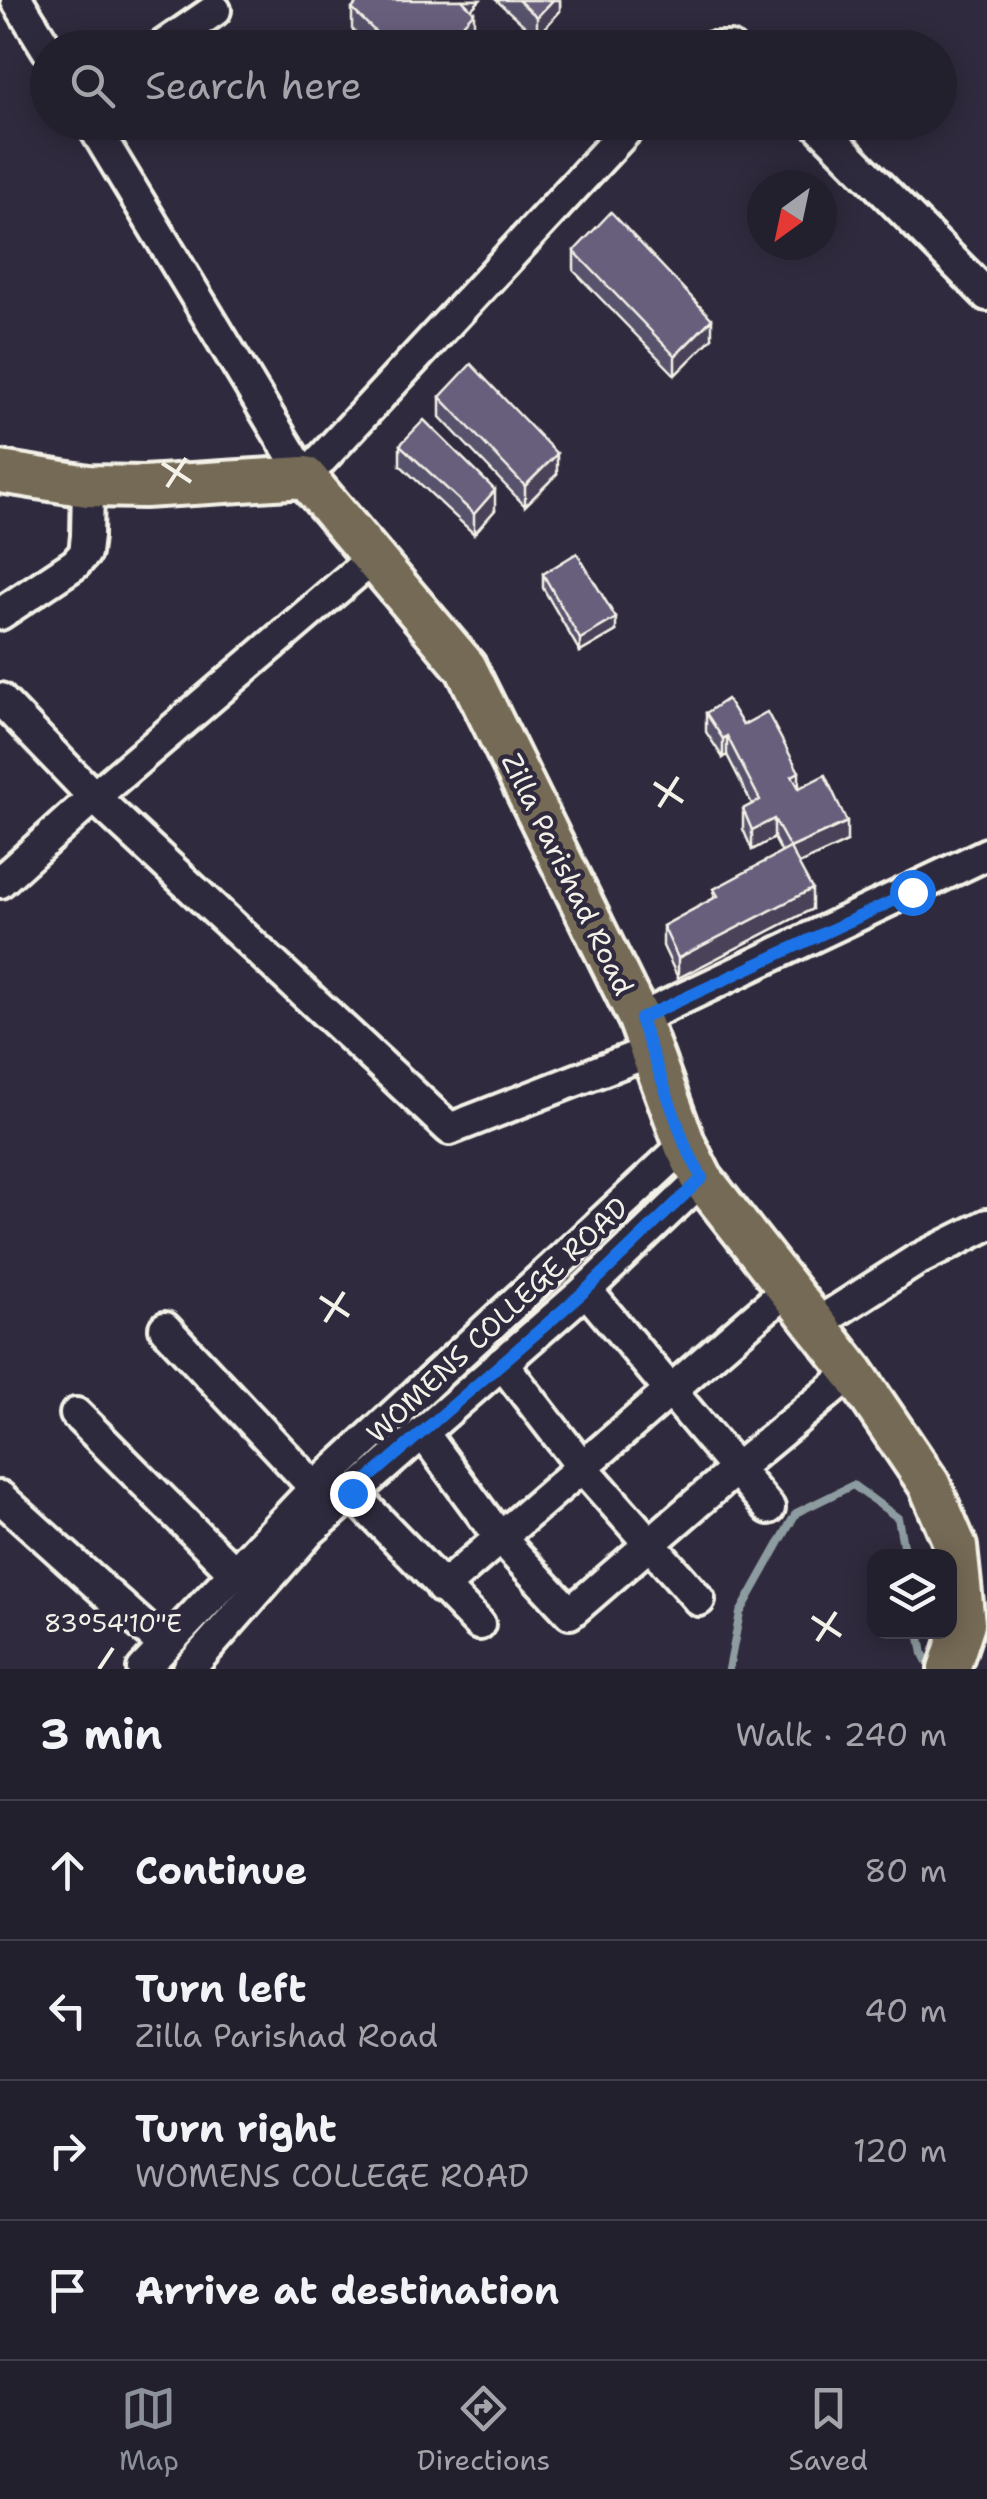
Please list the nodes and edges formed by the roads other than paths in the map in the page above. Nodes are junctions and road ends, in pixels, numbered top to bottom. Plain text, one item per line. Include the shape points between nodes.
1 (18, 0) edge
2 (215, 10) dead end
3 (36, 30) edge
4 (186, 30) edge
5 (102, 140) edge
6 (617, 140) edge
7 (832, 140) edge
8 (987, 295) edge
9 (0, 472) edge
10 (305, 477) junction
11 (88, 486) junction
12 (372, 559) junction
13 (0, 614) edge
14 (0, 699) edge
15 (94, 796) junction
16 (987, 854) edge
17 (0, 882) edge
18 (646, 1035) junction
19 (693, 1162) junction
20 (987, 1225) edge
21 (788, 1289) junction
22 (586, 1290) junction
23 (815, 1324) junction
24 (166, 1328) dead end
25 (502, 1363) junction
26 (853, 1372) junction
27 (670, 1391) junction
28 (76, 1414) dead end
29 (423, 1433) junction
30 (582, 1468) junction
31 (736, 1468) junction
32 (315, 1488) junction
33 (352, 1493) junction
34 (0, 1497) edge
35 (769, 1508) dead end
36 (500, 1538) junction
37 (648, 1544) junction
38 (234, 1572) junction
39 (442, 1588) junction
40 (700, 1600) dead end
41 (479, 1624) dead end
42 (164, 1646) junction
43 (143, 1669) edge
44 (189, 1669) edge
45 (950, 1669) edge

1 - 3 street
2 - 4 street
5 - 10 street
6 - 10 street
7 - 8 street
9 - 11 main road
10 - 11 main road
10 - 12 main road, Zilla Parishad Road
11 - 13 street via 85,553
12 - 15 street
12 - 18 main road, Zilla Parishad Road via 466,668
14 - 15 street
15 - 17 street
15 - 18 street via 450,1128
16 - 18 street
18 - 19 main road, Zilla Parishad Road
19 - 21 main road, Zilla Parishad Road
19 - 22 street, WOMENS COLLEGE ROAD
19 - 32 street, WOMENS COLLEGE ROAD
20 - 23 street via 915,1260
21 - 23 main road, Zilla Parishad Road
21 - 27 street
22 - 25 street, WOMENS COLLEGE ROAD
22 - 27 street
23 - 26 main road, Zilla Parishad Road
24 - 32 street
25 - 29 street, WOMENS COLLEGE ROAD
25 - 30 street
26 - 31 street
26 - 45 main road, Zilla Parishad Road via 928,1484 956,1547 964,1623
27 - 30 street
27 - 31 street
28 - 38 street
29 - 33 street, WOMENS COLLEGE ROAD
29 - 36 street
30 - 36 street
30 - 37 street
31 - 35 street
31 - 37 street
32 - 38 street, WOMENS COLLEGE ROAD
33 - 39 street
33 - 44 street, WOMENS COLLEGE ROAD via 309,1532
34 - 42 street
36 - 37 street via 570,1613
36 - 39 street
37 - 40 street
38 - 42 street, WOMENS COLLEGE ROAD
39 - 41 street
42 - 43 street, WOMENS COLLEGE ROAD

